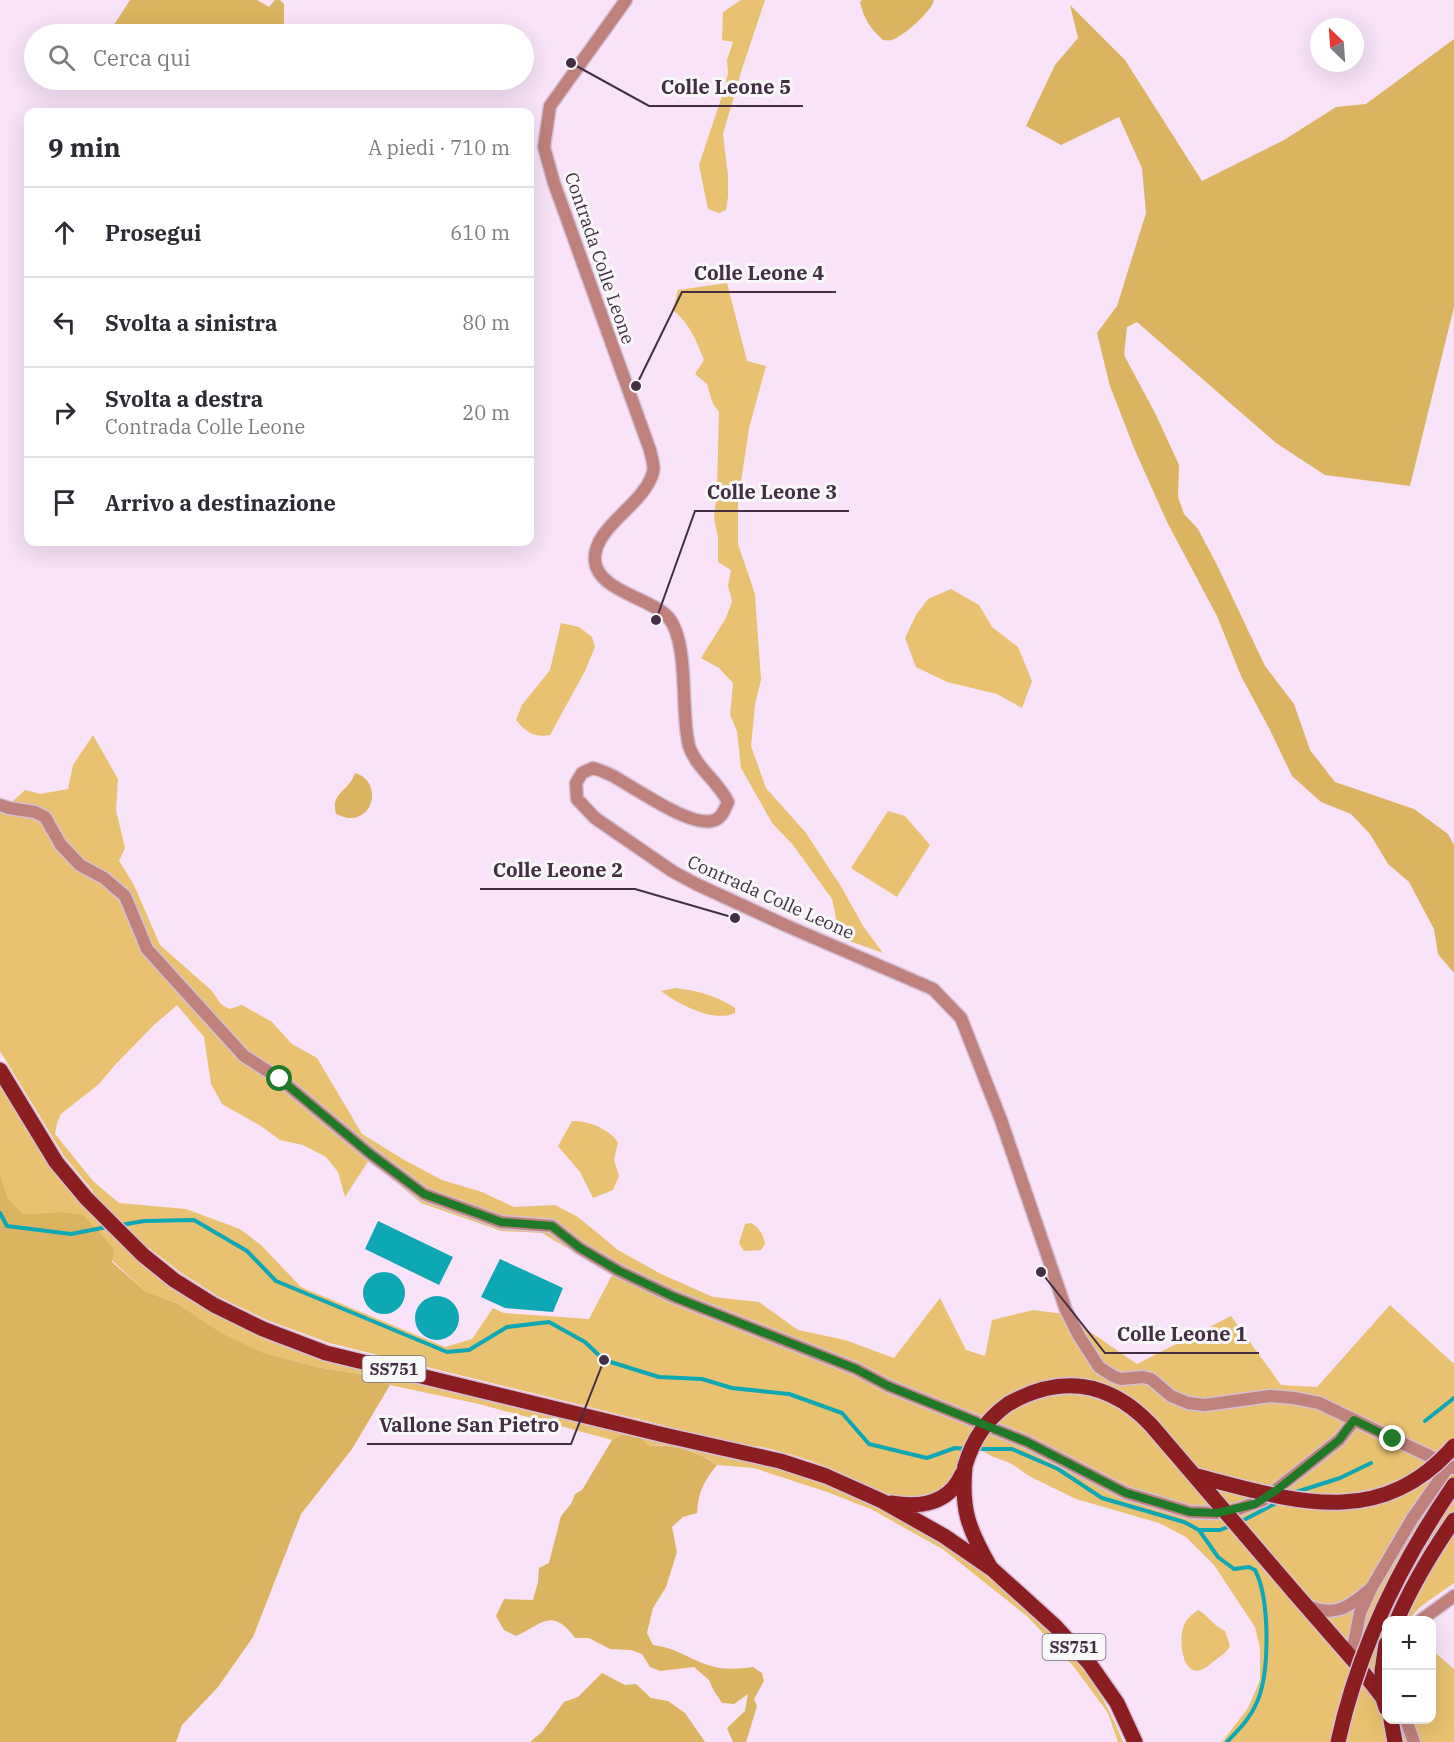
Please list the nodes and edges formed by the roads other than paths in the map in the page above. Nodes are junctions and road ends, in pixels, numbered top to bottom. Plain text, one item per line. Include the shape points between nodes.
1 (626, 0) edge
2 (0, 805) edge
3 (0, 1070) edge
4 (1354, 1420) junction
5 (1454, 1446) edge
6 (965, 1466) junction
7 (1452, 1467) edge
8 (1197, 1476) junction
9 (1454, 1485) edge
10 (882, 1501) junction
11 (1454, 1520) edge
12 (992, 1569) junction
13 (1372, 1587) junction
14 (1454, 1596) edge
15 (1306, 1606) junction
16 (1399, 1616) edge
17 (1426, 1616) edge
18 (1355, 1662) junction
19 (1382, 1699) edge
20 (1392, 1724) edge
21 (1408, 1724) edge
22 (1135, 1742) edge
23 (1338, 1742) edge
24 (1395, 1742) edge
25 (1414, 1742) edge

1 - 4 street, Contrada Colle Leone via 550,106 544,147 654,470 645,490 596,546 595,562 603,578 668,617 677,632 690,749 728,802 716,820 700,822 593,768 582,773 576,783 578,799 595,818 672,871 933,989 961,1018 1001,1120 1066,1310 1099,1367 1120,1379 1151,1379 1171,1396 1188,1403 1205,1405 1270,1396 1294,1398 1319,1403
2 - 4 street via 45,817 61,845 80,865 105,878 125,896 147,949 244,1056 280,1079 424,1194 501,1222 552,1226 619,1271 674,1297 1027,1442 1126,1493 1190,1512 1217,1513 1263,1500 1339,1440
3 - 10 main road, SS751 via 56,1162 142,1255 214,1305 263,1329 327,1353 780,1461
4 - 7 street, Contrada Colle Leone
5 - 8 main road, bridge via 1422,1475 1392,1492 1364,1501 1308,1502
6 - 8 main road, bridge via 974,1441 998,1411 1026,1394 1064,1385 1103,1391 1121,1400 1151,1425
6 - 10 main road via 957,1486 928,1503 913,1506
6 - 12 main road via 963,1489 969,1527
7 - 13 street, Contrada Colle Leone via 1412,1519
8 - 15 main road, bridge
9 - 23 main road, bridge via 1405,1564 1379,1617 1358,1671
10 - 12 main road
11 - 16 main road
12 - 22 main road, SS751 via 1089,1663 1118,1703
13 - 15 street, Contrada Colle Leone via 1340,1610
13 - 18 street, Contrada Colle Leone via 1360,1613
14 - 17 street
15 - 18 main road
18 - 19 main road
20 - 24 main road
21 - 25 street

